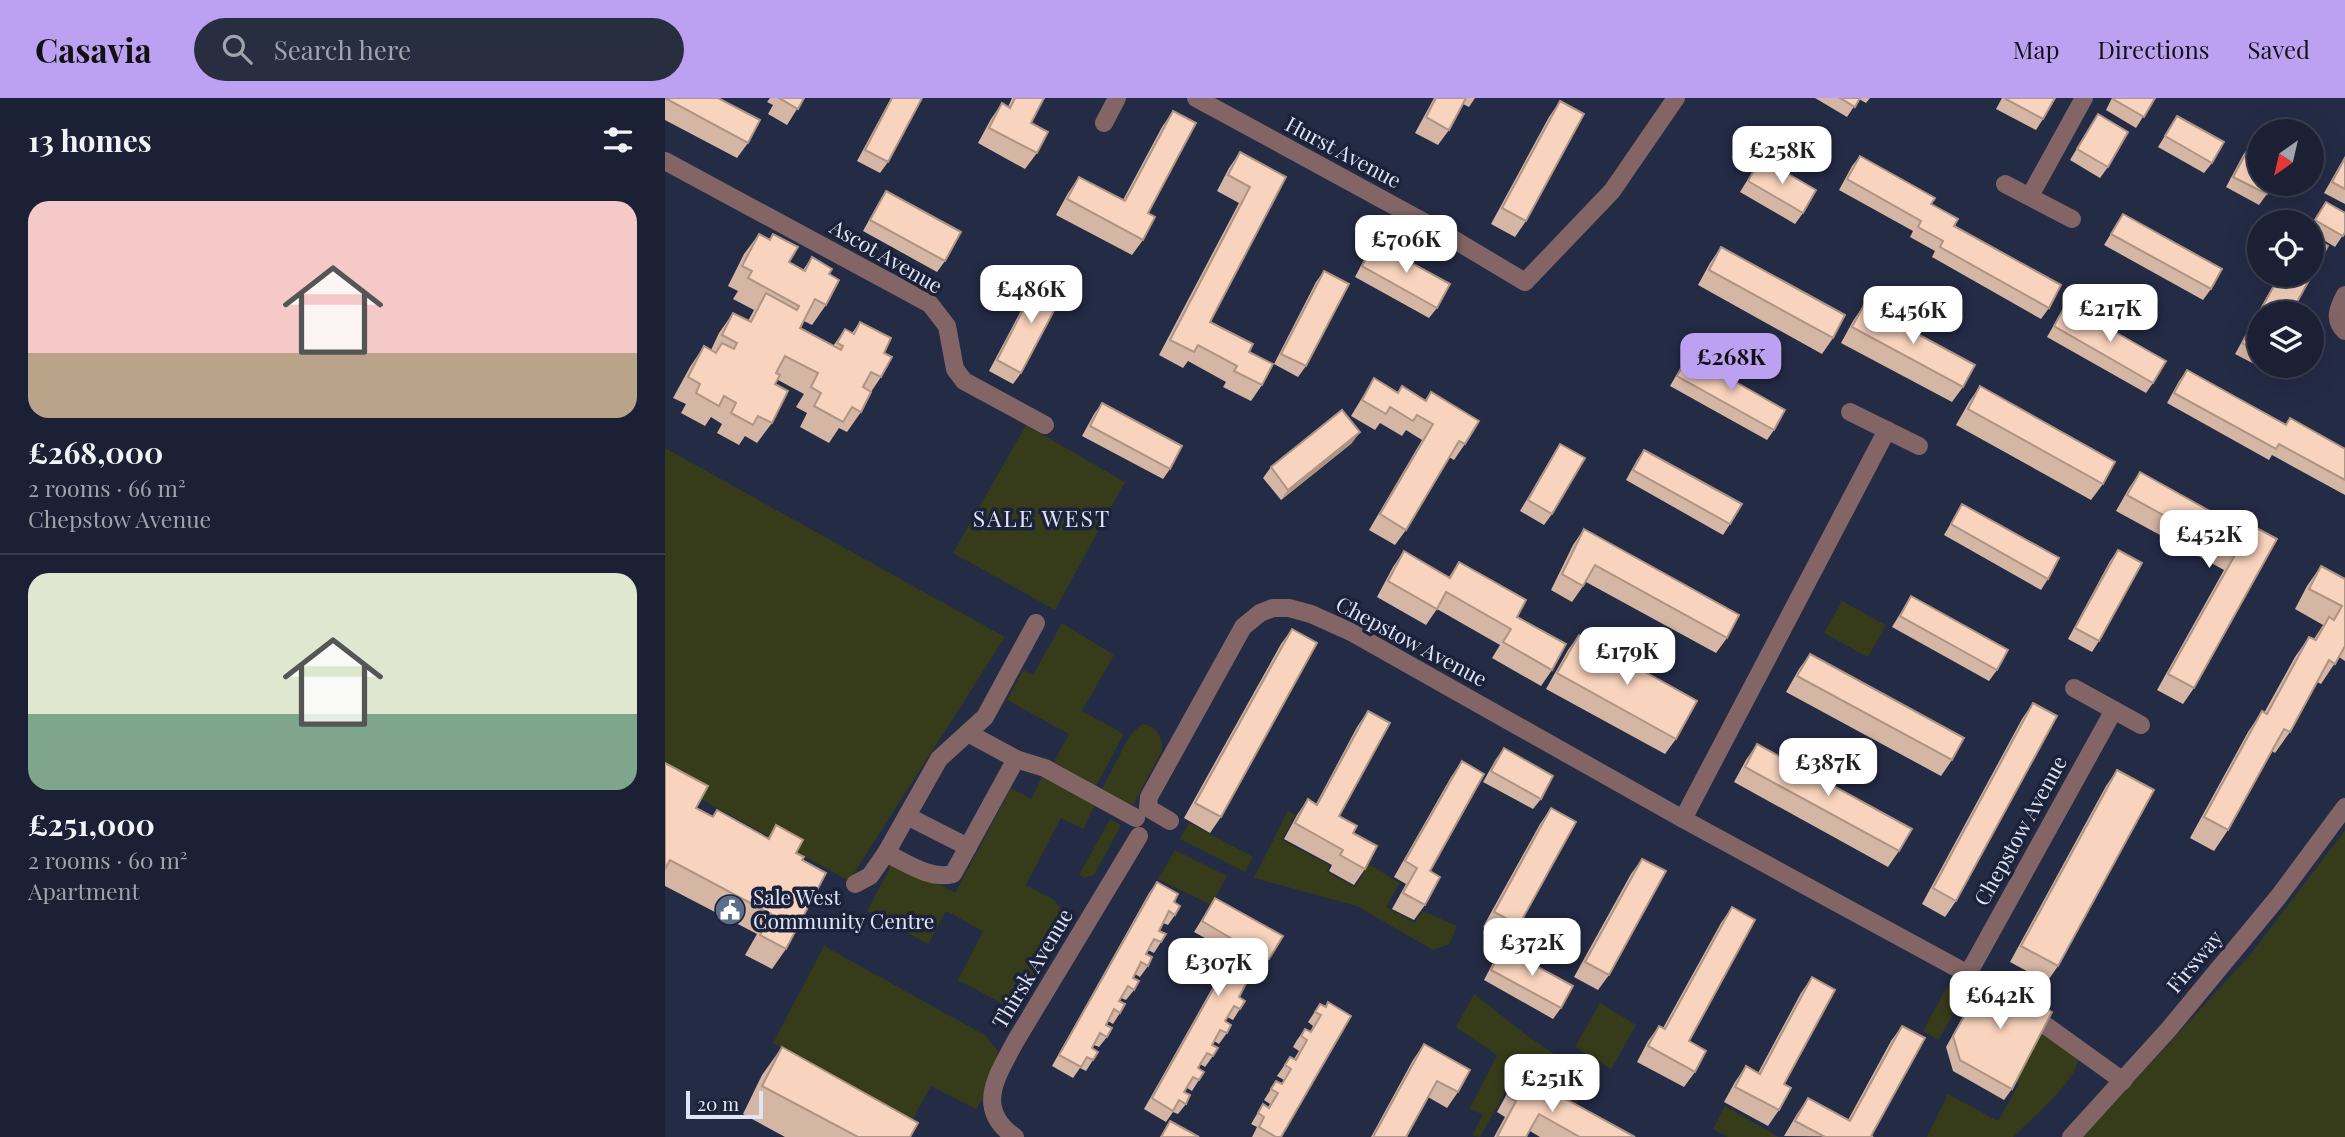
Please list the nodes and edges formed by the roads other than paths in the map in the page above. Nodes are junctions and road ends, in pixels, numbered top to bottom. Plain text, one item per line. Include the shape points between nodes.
1 (1117, 98) edge
2 (1196, 98) edge
3 (1676, 98) edge
4 (2084, 98) edge
5 (1104, 123) dead end
6 (665, 160) edge
7 (2005, 184) dead end
8 (2030, 196) junction
9 (2072, 219) dead end
10 (2345, 295) edge
11 (2345, 331) edge
12 (1850, 412) dead end
13 (1045, 425) dead end
14 (1887, 430) junction
15 (1919, 446) dead end
16 (1036, 623) dead end
17 (2074, 688) dead end
18 (2114, 710) junction
19 (2141, 725) dead end
20 (968, 733) junction
21 (1016, 759) junction
22 (2345, 807) edge
23 (907, 816) junction
24 (1683, 819) junction
25 (1170, 821) dead end
26 (968, 847) junction
27 (887, 853) junction
28 (855, 884) dead end
29 (1968, 974) junction
30 (2123, 1082) junction
31 (1004, 1135) edge
32 (2071, 1137) edge

1 - 5 street
2 - 3 street, Hurst Avenue via 1525,282 1612,191
4 - 8 street
6 - 13 street, Ascot Avenue via 930,304 947,326 955,369 964,381
7 - 8 street
8 - 9 street
10 - 11 street via 2337,316
12 - 14 street
14 - 15 street
14 - 24 street
16 - 20 street via 985,718
17 - 18 street
18 - 19 street
18 - 29 street, Chepstow Avenue
20 - 21 street
20 - 23 street via 939,759
21 - 26 street
21 - 31 street, Thirsk Avenue via 1045,768 1137,827 998,1075 992,1107
22 - 30 street, Firsway via 2279,896
23 - 26 street
23 - 27 street
24 - 25 street, Chepstow Avenue via 1351,632 1311,614 1273,608 1243,627 1149,797 1148,808
24 - 29 street, Chepstow Avenue
26 - 27 street via 953,874 944,876 929,874
27 - 28 street via 870,876
29 - 30 street, Chepstow Avenue
30 - 32 street, Firsway

